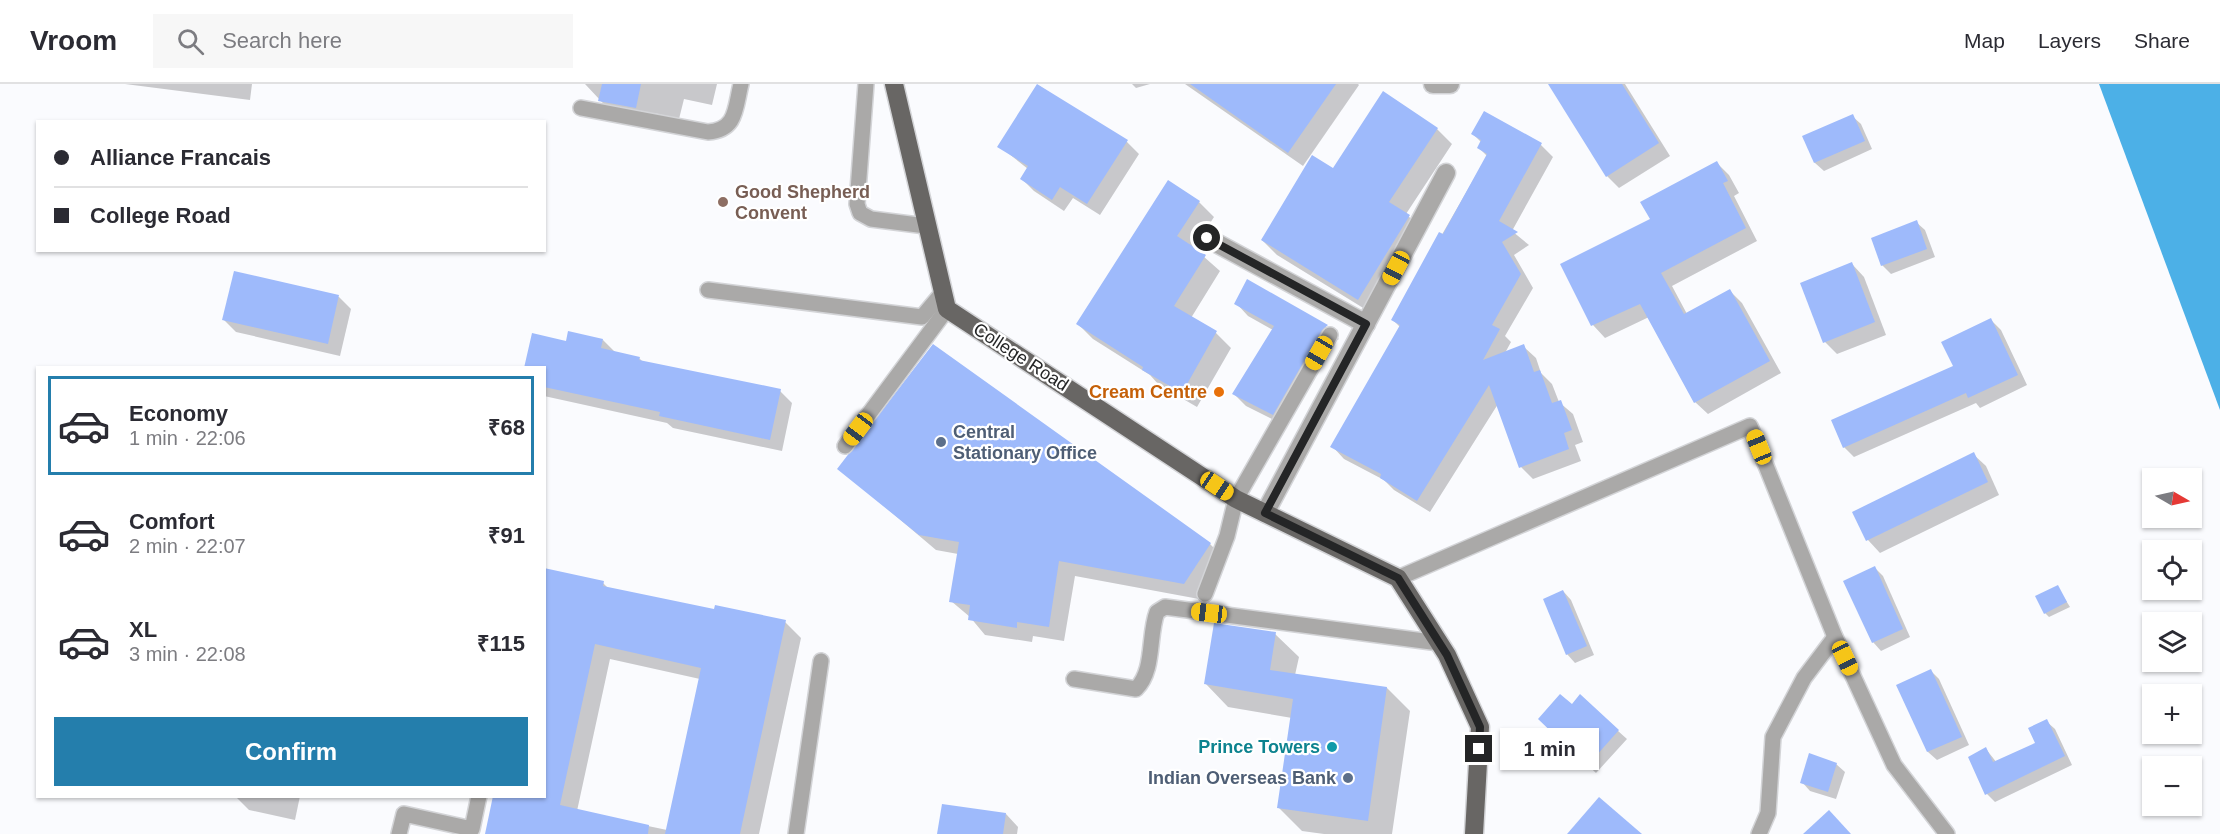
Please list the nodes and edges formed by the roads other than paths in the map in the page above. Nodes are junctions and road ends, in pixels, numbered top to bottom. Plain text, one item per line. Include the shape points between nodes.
1 (741, 84) edge
2 (866, 84) edge
3 (894, 84) edge
4 (1433, 84) edge
5 (1450, 84) edge
6 (581, 108) dead end
7 (1446, 173) dead end
8 (926, 226) junction
9 (1207, 238) dead end
10 (708, 290) dead end
11 (945, 300) junction
12 (1366, 324) junction
13 (1330, 335) dead end
14 (845, 446) dead end
15 (1236, 499) junction
16 (1265, 513) junction
17 (1398, 578) junction
18 (1205, 594) dead end
19 (1835, 638) junction
20 (1439, 643) junction
21 (821, 661) dead end
22 (1074, 679) dead end
23 (479, 798) edge
24 (399, 834) edge
25 (796, 834) edge
26 (1474, 834) edge
27 (1759, 834) edge
28 (1947, 834) edge

1 - 6 lane via 732,120 719,131
2 - 8 lane via 857,204 860,213 871,219
3 - 8 main road
4 - 5 street
7 - 12 street
8 - 11 main road
9 - 12 street
10 - 11 lane via 922,317
11 - 14 lane
11 - 15 main road, College Road
12 - 16 street
13 - 15 lane
15 - 16 main road, College Road
15 - 18 lane
16 - 17 main road, College Road
17 - 19 lane via 1750,426
17 - 20 main road
19 - 27 lane via 1804,678 1773,737 1768,813
19 - 28 lane via 1894,765
20 - 22 lane via 1165,607 1156,612 1145,676 1136,689
20 - 26 main road via 1480,727
21 - 25 lane
23 - 24 lane via 472,829 404,814

